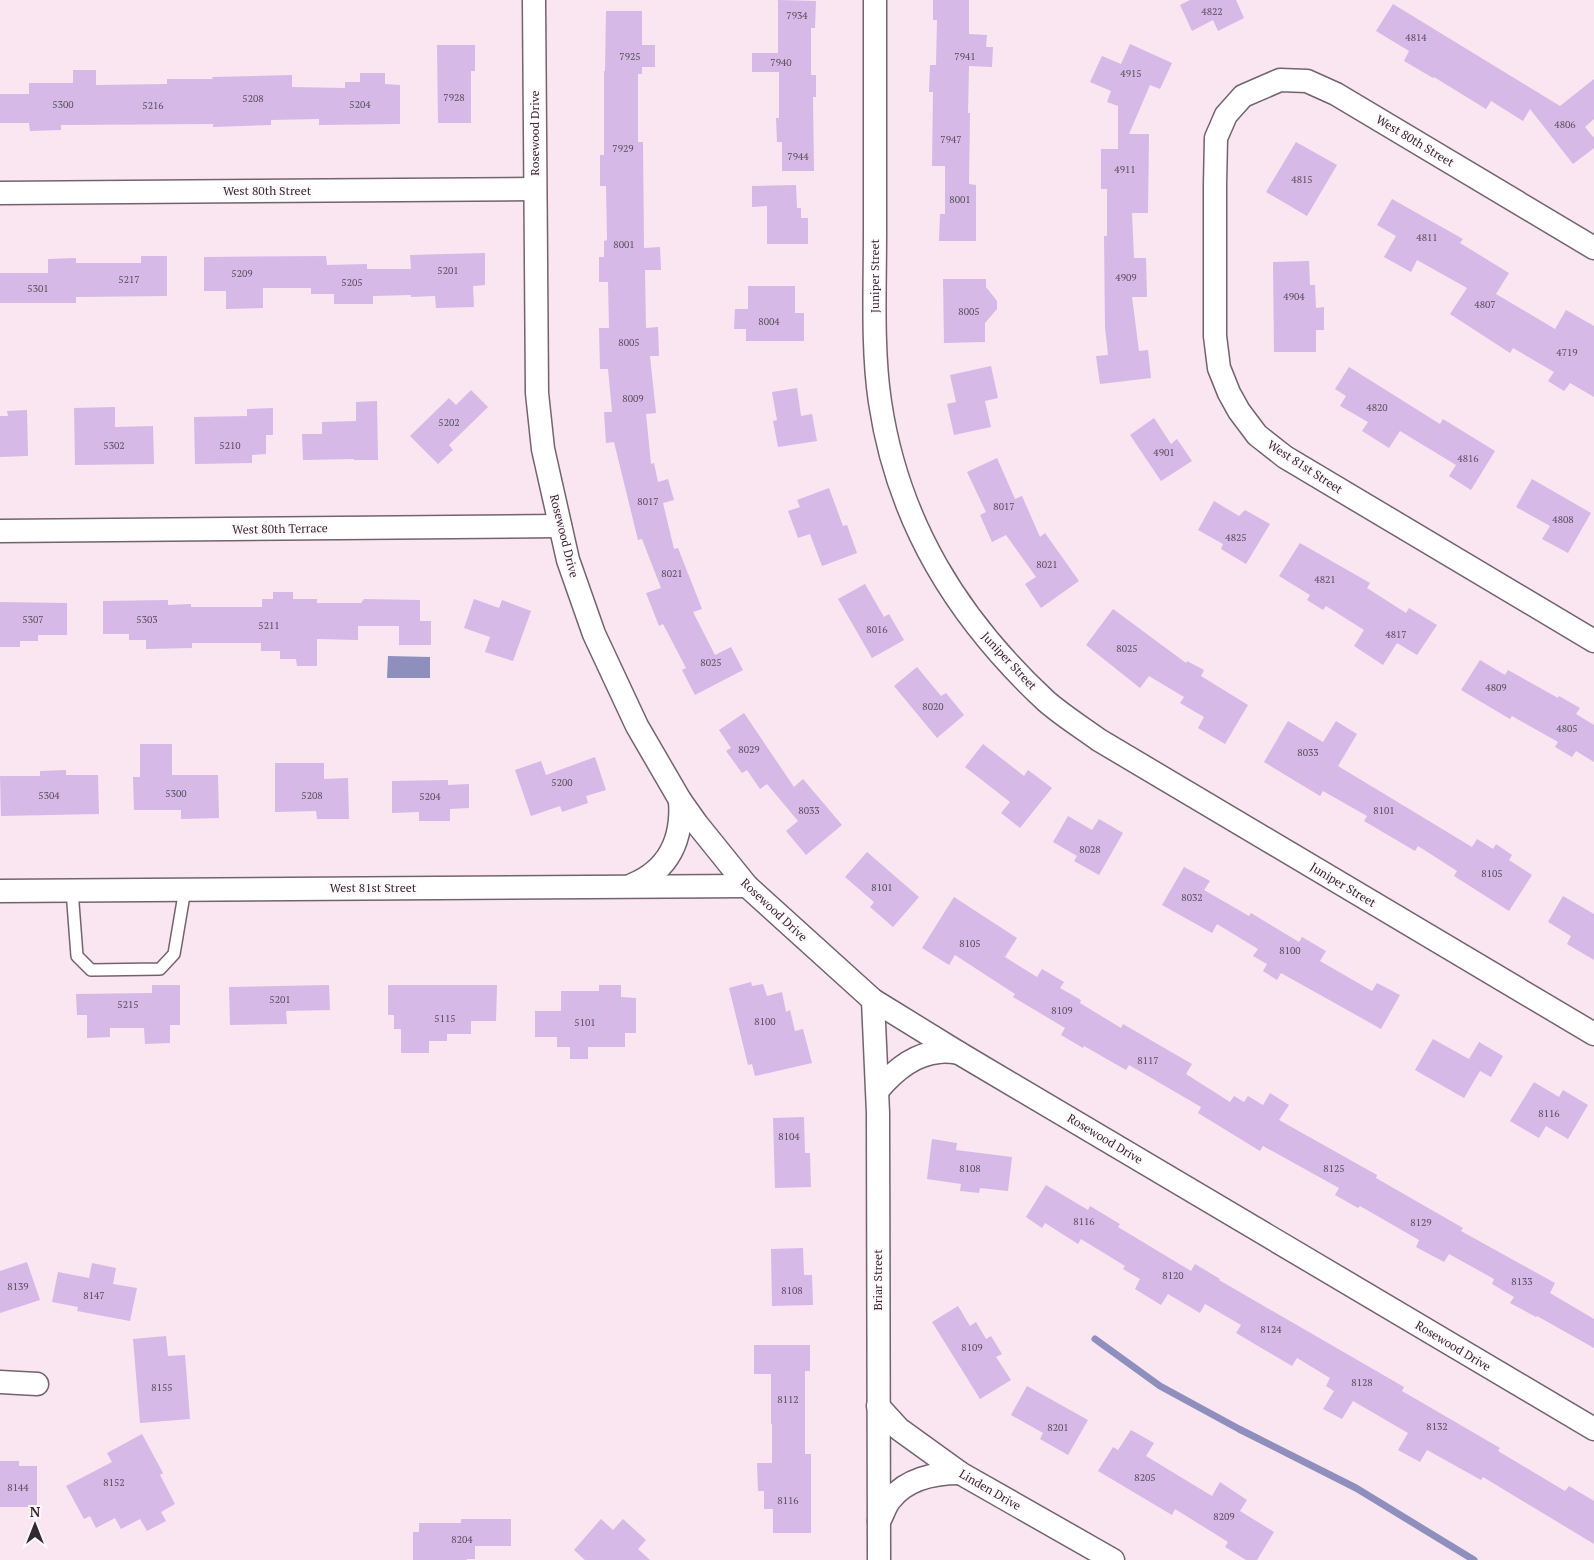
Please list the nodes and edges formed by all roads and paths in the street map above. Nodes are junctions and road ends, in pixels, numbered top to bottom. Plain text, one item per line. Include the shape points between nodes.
1 (534, 0) edge
2 (874, 0) edge
3 (1231, 109) joint
4 (535, 189) junction
5 (0, 193) edge
6 (1594, 248) edge
7 (560, 526) junction
8 (0, 531) edge
9 (1594, 641) edge
10 (680, 800) junction
11 (627, 886) junction
12 (746, 886) junction
13 (185, 889) junction
14 (72, 890) junction
15 (0, 891) edge
16 (873, 1000) junction
17 (1594, 1034) edge
18 (959, 1053) junction
19 (878, 1090) junction
20 (0, 1382) edge
21 (37, 1384) dead end
22 (878, 1406) junction
23 (1594, 1429) edge
24 (960, 1473) junction
25 (878, 1523) junction
26 (879, 1560) edge
27 (1113, 1560) edge

1 - 4 street, Rosewood Drive
2 - 17 street, Juniper Street via 876,332 880,402 893,463 911,515 960,606 1000,655 1048,702 1099,740
3 - 6 street, West 80th Street via 1243,96 1280,80 1308,81 1336,94
3 - 9 street, West 81st Street via 1216,138 1215,336 1219,368 1239,411 1257,435 1285,457
4 - 5 street, West 80th Street
4 - 7 street, Rosewood Drive via 537,393 543,449
7 - 8 street, West 80th Terrace
7 - 10 street, Rosewood Drive via 568,560 594,634 637,726
10 - 11 street via 680,830 667,859 658,871
10 - 12 street, Rosewood Drive
11 - 12 street, West 81st Street
11 - 13 street, West 81st Street
12 - 16 street, Rosewood Drive
13 - 14 street, West 81st Street
13 - 14 lane via 174,954 160,969 91,970 77,956
14 - 15 street, West 81st Street
16 - 18 street, Rosewood Drive
16 - 19 street, Briar Street
18 - 19 street via 927,1054 892,1073
18 - 23 street, Rosewood Drive
19 - 22 street, Briar Street
20 - 21 street
22 - 24 street, Linden Drive via 899,1429
22 - 25 street, Briar Street
24 - 25 street via 922,1478 900,1491 890,1500
24 - 27 street, Linden Drive
25 - 26 street, Briar Street

